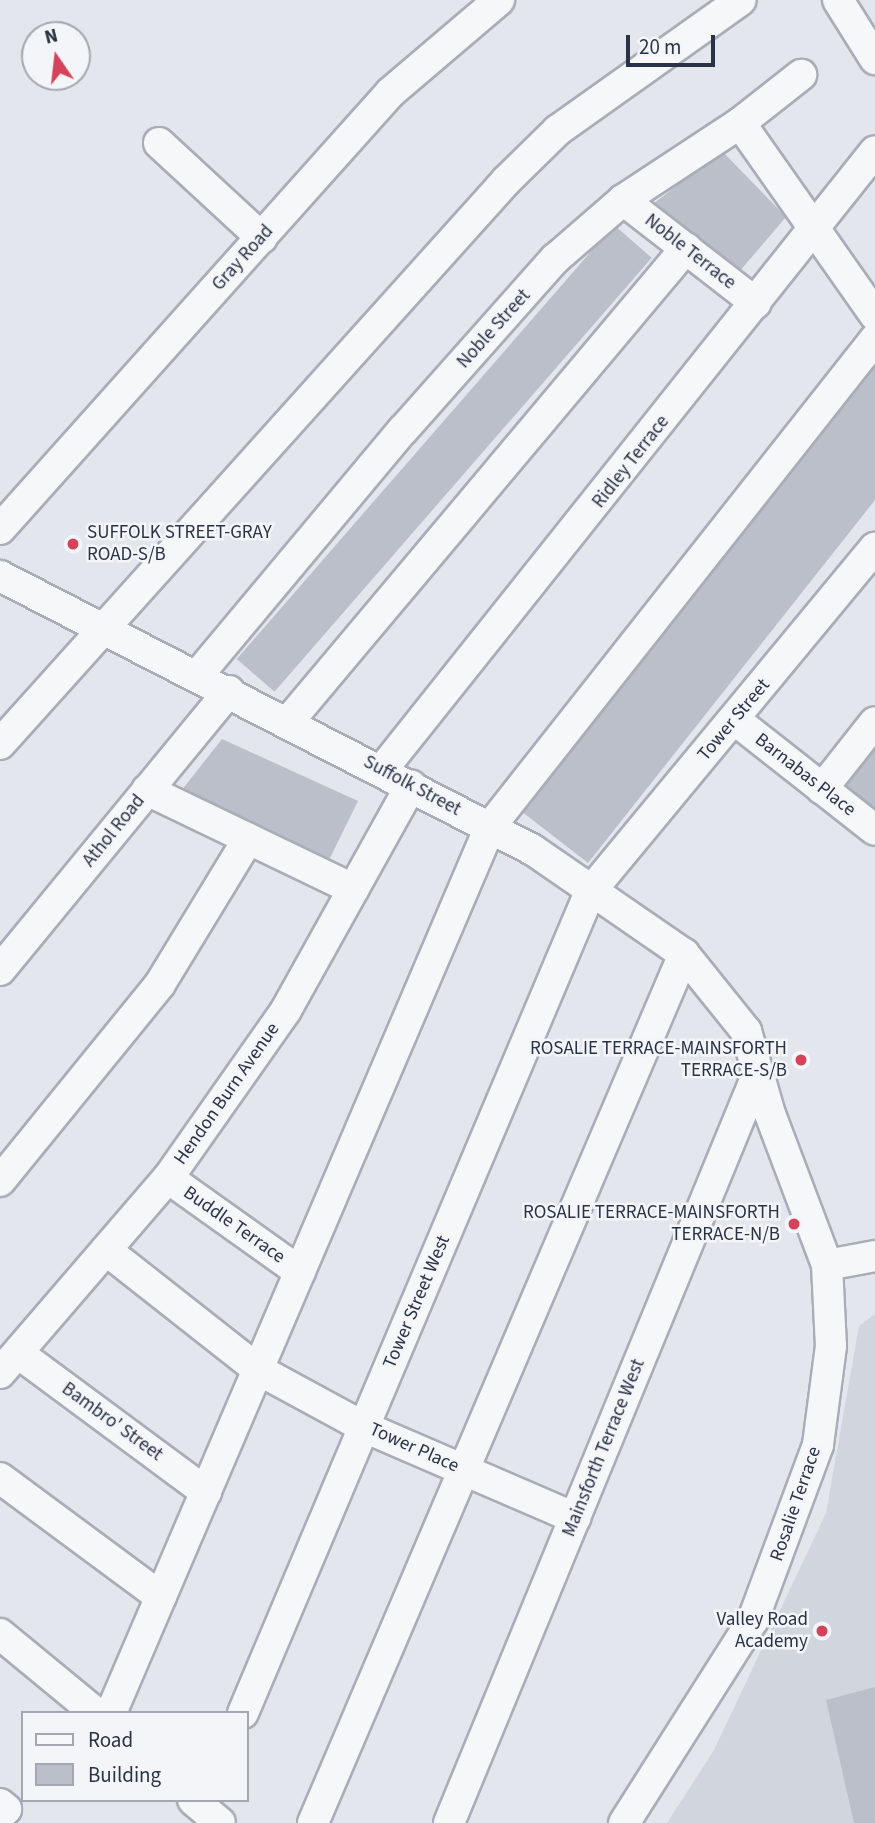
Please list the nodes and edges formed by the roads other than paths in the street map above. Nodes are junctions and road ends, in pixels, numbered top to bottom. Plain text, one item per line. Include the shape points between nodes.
1 (499, 0) edge
2 (741, 0) edge
3 (838, 0) edge
4 (875, 59) edge
5 (801, 75) dead end
6 (740, 123) junction
7 (159, 143) dead end
8 (875, 150) edge
9 (624, 200) junction
10 (814, 228) junction
11 (262, 237) junction
12 (686, 248) junction
13 (755, 303) junction
14 (875, 315) edge
15 (875, 339) edge
16 (0, 529) edge
17 (875, 547) edge
18 (0, 576) edge
19 (102, 628) junction
20 (197, 676) junction
21 (229, 691) junction
22 (734, 719) junction
23 (288, 722) junction
24 (875, 722) edge
25 (0, 744) edge
26 (382, 770) junction
27 (411, 785) junction
28 (822, 789) junction
29 (147, 790) junction
30 (490, 827) junction
31 (875, 830) edge
32 (248, 839) junction
33 (353, 890) junction
34 (590, 892) junction
35 (684, 954) junction
36 (0, 970) edge
37 (758, 1073) junction
38 (169, 1178) junction
39 (0, 1181) edge
40 (106, 1251) junction
41 (875, 1256) edge
42 (827, 1265) junction
43 (300, 1272) junction
44 (9, 1363) edge
45 (257, 1369) junction
46 (364, 1427) junction
47 (463, 1470) junction
48 (0, 1478) edge
49 (206, 1492) junction
50 (575, 1518) junction
51 (161, 1597) junction
52 (0, 1634) edge
53 (94, 1711) edge
54 (112, 1711) edge
55 (244, 1711) edge
56 (0, 1804) edge
57 (0, 1815) edge
58 (313, 1823) edge
59 (449, 1823) edge
60 (624, 1823) edge

1 - 11 street, Gray Road via 391,92
2 - 19 street via 549,138
3 - 4 street
5 - 6 street, Noble Street
6 - 9 street, Noble Street
6 - 10 street
7 - 11 street
8 - 10 street, Ridley Terrace
9 - 12 street, Noble Terrace
9 - 20 street, Noble Street via 555,259
10 - 13 street, Ridley Terrace
10 - 14 street
11 - 16 street, Gray Road
12 - 13 street, Noble Terrace
12 - 23 street
13 - 26 street, Ridley Terrace
15 - 30 street
17 - 22 street, Tower Street
18 - 19 street, Suffolk Street
19 - 20 street, Suffolk Street
19 - 25 street
20 - 21 street, Suffolk Street
21 - 23 street, Suffolk Street
21 - 29 street, Athol Road
22 - 28 street, Barnabas Place
22 - 34 street, Tower Street
23 - 26 street, Suffolk Street
24 - 28 street
26 - 27 street, Suffolk Street
27 - 30 street, Suffolk Street
27 - 33 street, Hendon Burn Avenue
28 - 31 street, Barnabas Place
29 - 32 street
29 - 36 street, Athol Road
30 - 34 street, Suffolk Street via 533,850
30 - 43 street
32 - 33 street
32 - 39 street via 160,984
33 - 38 street, Hendon Burn Avenue via 286,1010
34 - 35 street, Suffolk Street
34 - 46 street, Tower Street West
35 - 37 street, Suffolk Street via 746,1031
35 - 47 street
37 - 42 street, Rosalie Terrace
37 - 50 street, Mainsforth Terrace West
38 - 40 street, Hendon Burn Avenue
38 - 43 street, Buddle Terrace
40 - 44 street, Hendon Burn Avenue
40 - 45 street, Tower Place
41 - 42 street
42 - 60 street, Rosalie Terrace via 831,1346 818,1445 786,1536 753,1620
43 - 45 street
44 - 49 street, Bambro' Street
45 - 46 street, Tower Place
45 - 49 street
46 - 47 street, Tower Place
46 - 55 street, Tower Street West
47 - 50 street, Tower Place
47 - 58 street
48 - 51 street
49 - 51 street
50 - 59 street, Mainsforth Terrace West
51 - 54 street
52 - 53 street
56 - 57 street via 6,1809

